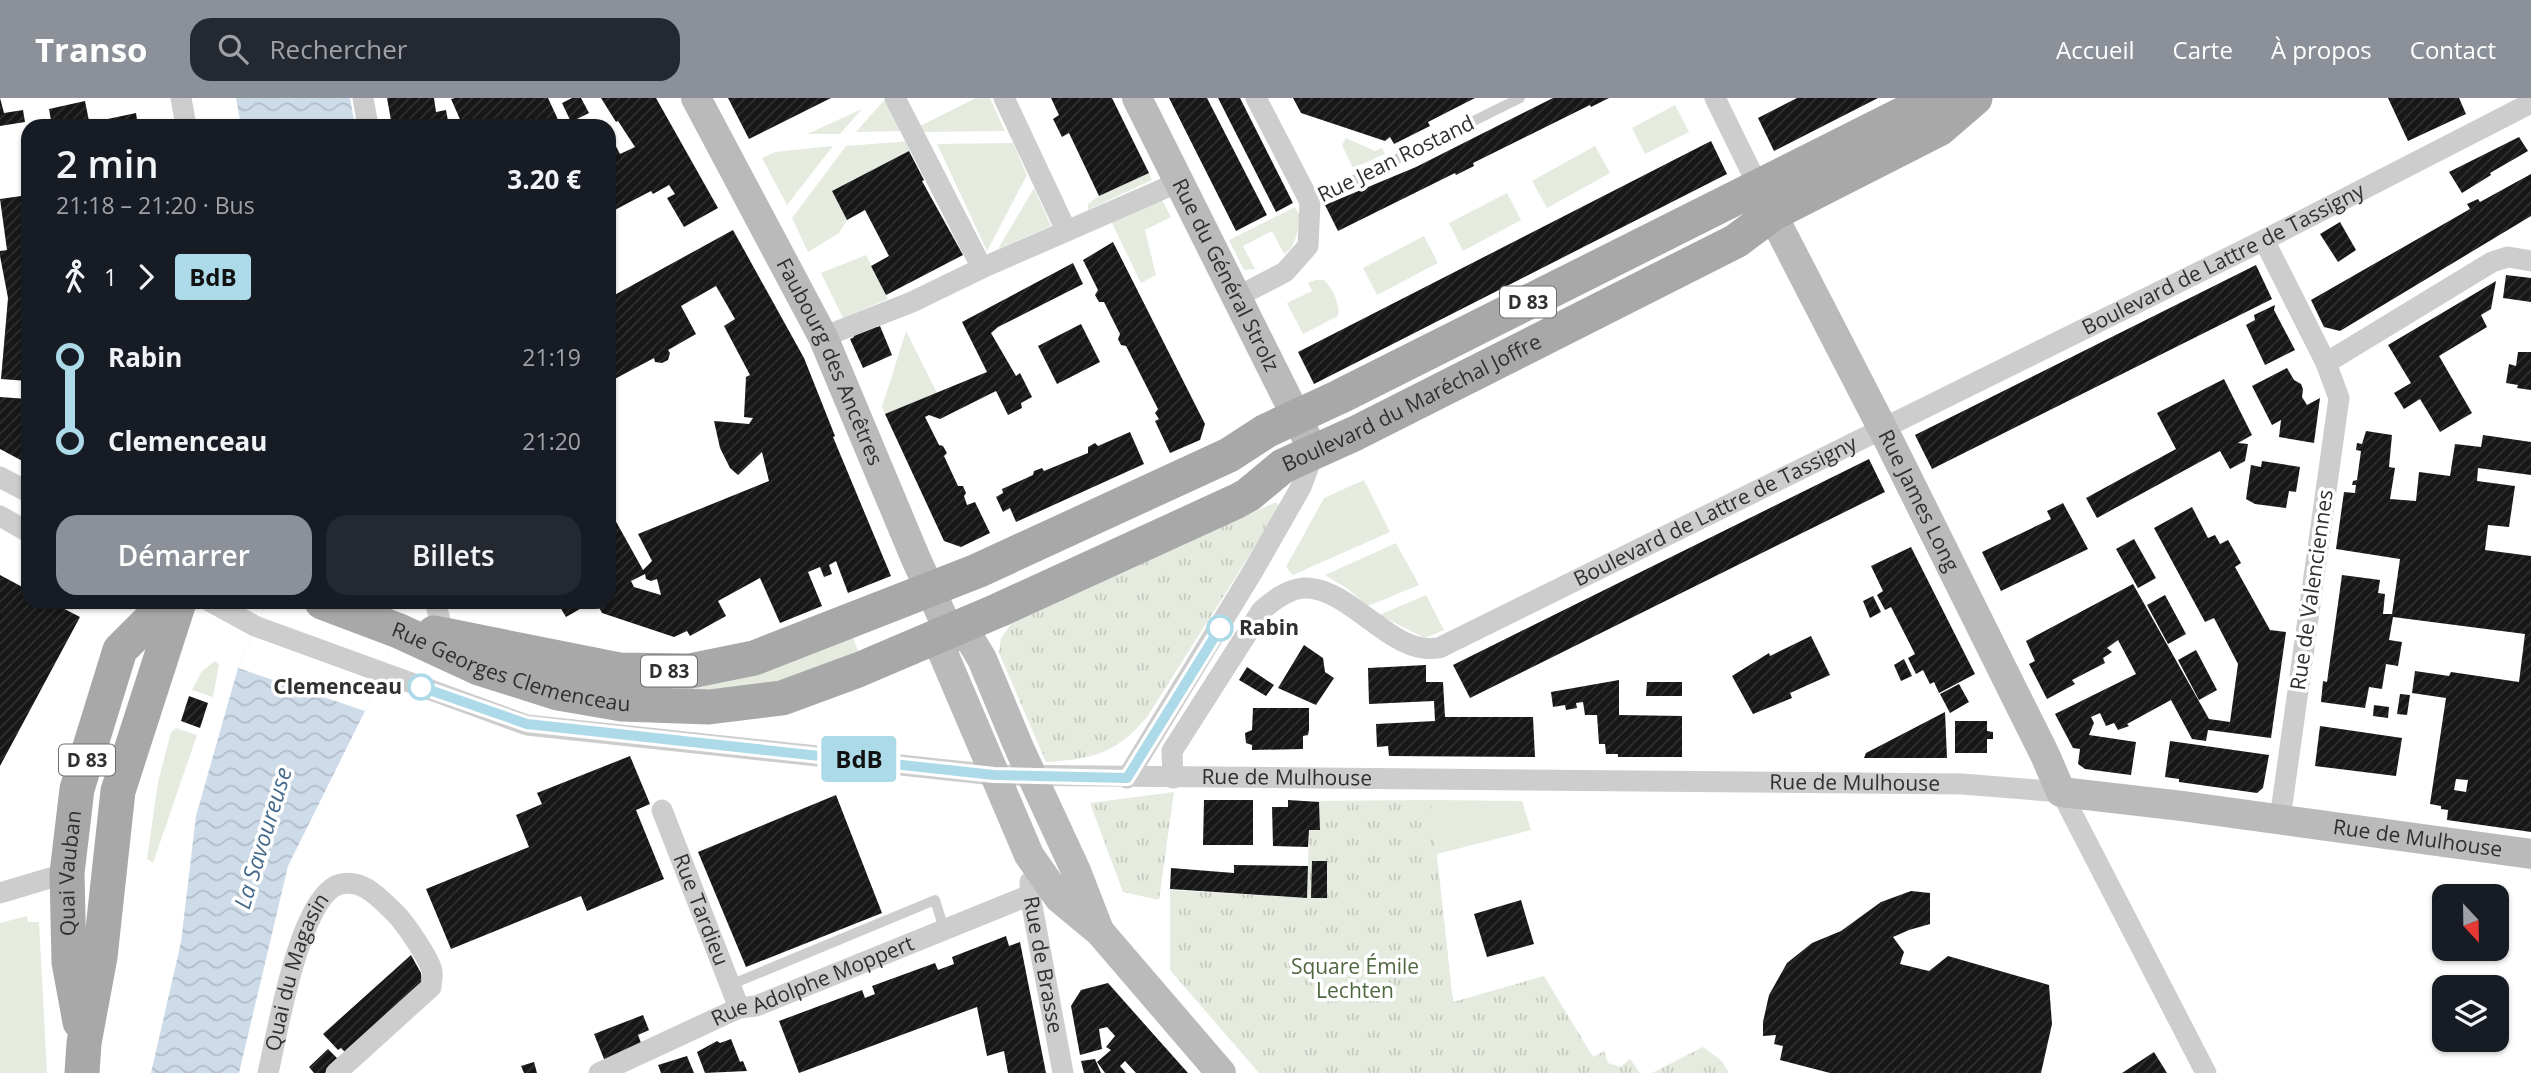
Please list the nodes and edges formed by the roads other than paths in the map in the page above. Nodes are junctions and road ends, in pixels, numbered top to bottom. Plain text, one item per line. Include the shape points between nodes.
1 (181, 98) edge
2 (363, 98) edge
3 (696, 98) edge
4 (895, 98) edge
5 (1004, 98) edge
6 (1137, 98) edge
7 (1256, 98) edge
8 (1520, 98) edge
9 (1715, 98) edge
10 (1934, 98) edge
11 (1975, 98) edge
12 (2531, 103) edge
13 (185, 119) edge
14 (367, 119) edge
15 (1179, 182) junction
16 (1765, 200) junction
17 (1310, 202) junction
18 (1066, 230) junction
19 (2264, 240) junction
20 (2531, 261) edge
21 (982, 268) junction
22 (1237, 297) junction
23 (823, 337) junction
24 (2326, 363) junction
25 (1298, 417) junction
26 (1883, 429) junction
27 (1314, 452) junction
28 (0, 477) edge
29 (21, 488) edge
30 (0, 516) edge
31 (21, 528) edge
32 (929, 589) junction
33 (161, 609) edge
34 (177, 609) edge
35 (224, 609) edge
36 (341, 609) edge
37 (439, 618) edge
38 (399, 631) junction
39 (949, 631) junction
40 (994, 775) junction
41 (1032, 776) junction
42 (1127, 778) junction
43 (1172, 778) junction
44 (2061, 792) junction
45 (662, 810) dead end
46 (2280, 819) junction
47 (2531, 854) edge
48 (1029, 855) junction
49 (67, 873) junction
50 (0, 893) edge
51 (1030, 895) junction
52 (944, 929) junction
53 (1100, 932) junction
54 (730, 985) junction
55 (739, 1007) junction
56 (83, 1058) edge
57 (268, 1073) edge
58 (336, 1073) edge
59 (599, 1073) edge
60 (1063, 1073) edge
61 (1221, 1073) edge
62 (2206, 1073) edge

1 - 13 street
2 - 14 street
3 - 23 main road, Faubourg des Ancêtres
4 - 21 street
5 - 18 street
6 - 15 main road, Rue du Général Strolz
7 - 17 street
8 - 17 lane, Rue Jean Rostand
9 - 16 street
10 - 16 main road, Boulevard du Maréchal Joffre / D 83
11 - 16 main road, Boulevard du Maréchal Joffre / D 83 via 1939,129
12 - 19 street, Boulevard de Lattre de Tassigny
15 - 18 street
15 - 22 main road, Rue du Général Strolz
16 - 25 main road, Boulevard du Maréchal Joffre / D 83
16 - 26 main road, Rue James Long
16 - 27 main road, Boulevard du Maréchal Joffre / D 83 via 1736,241
17 - 22 street via 1308,246 1285,272
18 - 21 street
19 - 24 street, Rue de Valenciennes
19 - 26 street, Boulevard de Lattre de Tassigny
20 - 24 street via 2508,257 2491,262
21 - 23 street
22 - 25 main road, Rue du Général Strolz
23 - 32 main road, Faubourg des Ancêtres
24 - 46 street, Rue de Valenciennes via 2339,398
25 - 27 main road, Rue du Général Strolz
25 - 32 main road, Boulevard du Maréchal Joffre / D 83 via 1229,455 1015,555
26 - 43 street, Boulevard de Lattre de Tassigny via 1439,648 1406,643 1328,593 1304,588 1280,596 1262,610 1172,751
26 - 44 main road, Rue James Long
27 - 39 main road, Boulevard du Maréchal Joffre / D 83 via 1283,466 1237,501
27 - 42 street via 1301,486 1260,559
28 - 29 street
30 - 31 street
32 - 37 main road, Rue Georges Clemenceau / D 83 via 754,659 690,671 619,670
32 - 39 main road, Faubourg des Ancêtres
33 - 49 main road, Quai Vauban / D 83 via 120,650 77,789
34 - 56 main road, Quai Vauban / D 83 via 118,791 100,957
35 - 40 street, Rue de Mulhouse via 255,626 527,724
36 - 38 main road, D 83
37 - 38 main road, Rue Georges Clemenceau / D 83
38 - 39 main road, Rue Georges Clemenceau / D 83 via 479,668 558,693 622,704 709,707 782,698
39 - 40 main road, Faubourg des Ancêtres via 943,653
39 - 41 main road via 970,639 982,659
40 - 41 street, Rue de Mulhouse
40 - 48 main road, Faubourg des Ancêtres
41 - 42 street, Rue de Mulhouse
41 - 53 main road
42 - 43 street, Rue de Mulhouse
43 - 44 street, Rue de Mulhouse via 1962,784
44 - 46 main road, Rue de Mulhouse
44 - 62 street
45 - 54 street, Rue Tardieu
46 - 47 main road, Rue de Mulhouse
48 - 51 street, Rue de Brasse
48 - 53 main road, Faubourg des Ancêtres via 1059,898
49 - 50 street
49 - 56 main road, Quai Vauban / D 83 via 69,962
51 - 52 street, Rue Adolphe Moppert
51 - 60 street, Rue de Brasse
52 - 54 lane via 935,900
52 - 55 street, Rue Adolphe Moppert via 756,1006
53 - 61 main road
54 - 55 street, Rue Tardieu
55 - 59 street, Rue Adolphe Moppert
57 - 58 street, Quai du Magasin via 298,944 321,897 342,883 359,884 405,923 432,972 431,987

